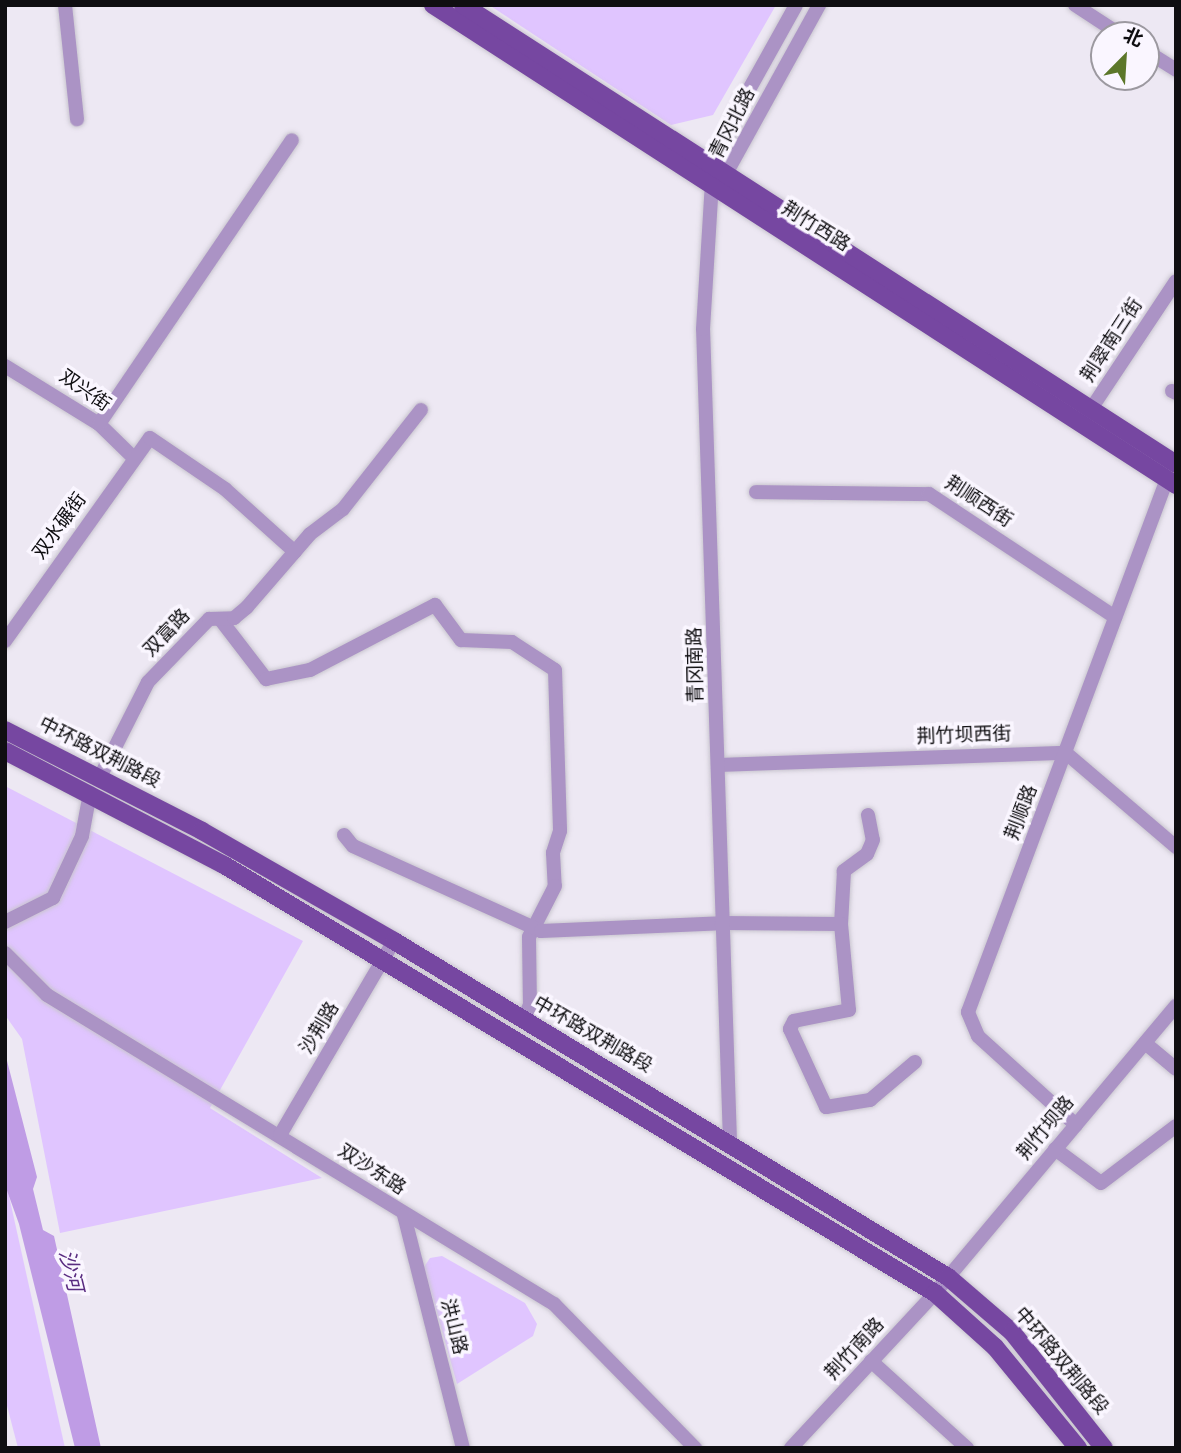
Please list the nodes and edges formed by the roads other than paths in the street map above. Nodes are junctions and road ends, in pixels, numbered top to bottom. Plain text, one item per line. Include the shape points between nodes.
1 (65, 5) edge
2 (433, 5) edge
3 (463, 5) edge
4 (796, 5) edge
5 (819, 5) edge
6 (1075, 5) edge
7 (1100, 21) edge
8 (1160, 60) edge
9 (1176, 70) edge
10 (76, 119) dead end
11 (292, 140) dead end
12 (721, 171) junction
13 (713, 188) junction
14 (1176, 281) edge
15 (5, 366) edge
16 (421, 410) dead end
17 (1087, 416) junction
18 (99, 424) junction
19 (134, 458) junction
20 (1173, 476) edge
21 (755, 492) dead end
22 (295, 552) junction
23 (1115, 617) junction
24 (220, 619) junction
25 (5, 641) edge
26 (5, 730) edge
27 (5, 751) edge
28 (1066, 753) junction
29 (718, 765) junction
30 (100, 777) junction
31 (90, 793) junction
32 (868, 815) dead end
33 (344, 835) dead end
34 (1176, 847) edge
35 (5, 922) edge
36 (721, 923) junction
37 (841, 924) junction
38 (533, 928) junction
39 (394, 941) junction
40 (5, 953) edge
41 (383, 961) junction
42 (1176, 1006) edge
43 (523, 1020) junction
44 (1144, 1043) junction
45 (915, 1062) dead end
46 (1176, 1069) edge
47 (1076, 1125) junction
48 (1176, 1126) edge
49 (280, 1135) junction
50 (730, 1141) junction
51 (1055, 1149) junction
52 (404, 1215) junction
53 (948, 1277) junction
54 (935, 1293) junction
55 (871, 1361) junction
56 (463, 1448) edge
57 (695, 1448) edge
58 (791, 1448) edge
59 (967, 1448) edge
60 (1078, 1448) edge
61 (1104, 1448) edge

1 - 10 street
2 - 13 main road, 荆竹西路
3 - 12 main road, 荆竹西路
4 - 12 street, 青冈北路 via 741,104
5 - 12 street, 青冈北路
6 - 7 street
8 - 9 street
11 - 18 street
12 - 13 street, 青冈北路
12 - 17 main road, 荆竹西路
13 - 17 main road, 荆竹西路
13 - 29 street, 青冈南路 via 703,329
14 - 17 street, 荆翠南三街
15 - 18 street, 双兴街
16 - 22 street, 双富路 via 343,509
17 - 20 main road, 荆竹西路
18 - 19 street, 双兴街
19 - 22 street, 双水碾街 via 150,438 225,489
19 - 25 street, 双水碾街
20 - 23 street, 荆顺路
21 - 23 street, 荆顺西街 via 929,494
22 - 24 street, 双富路 via 247,607 234,618
23 - 28 street, 荆顺路
24 - 30 street, 双富路 via 209,619 148,682
24 - 38 street via 266,680 310,670 435,605 461,640 512,642 555,670 560,831 553,853 555,886
26 - 30 main road, 中环路双荆路段
27 - 31 main road, 中环路双荆路段
28 - 29 street, 荆竹坝西街
28 - 34 street
28 - 47 street, 荆顺路 via 968,1013 978,1037
29 - 36 street, 青冈南路
30 - 39 main road, 中环路双荆路段
31 - 35 street via 82,836 53,898
31 - 41 main road, 中环路双荆路段 via 224,865
32 - 37 street via 873,840 867,854 844,871
33 - 38 street via 365,852
36 - 37 street
36 - 38 street
36 - 50 street, 青冈南路
37 - 45 street via 849,1010 794,1021 790,1029 827,1107 870,1100
38 - 43 street via 529,937 530,1005
39 - 41 street, 沙荆路
39 - 43 main road, 中环路双荆路段
40 - 49 street, 双沙东路 via 47,995
41 - 49 street, 沙荆路
41 - 54 main road, 中环路双荆路段
42 - 44 street, 荆竹坝路
43 - 50 main road, 中环路双荆路段
44 - 46 street
44 - 47 street, 荆竹坝路
47 - 51 street, 荆竹坝路
48 - 51 street via 1101,1183
49 - 52 street, 双沙东路
50 - 53 main road, 中环路双荆路段
51 - 53 street, 荆竹坝路
52 - 56 street, 洪山路
52 - 57 street, 双沙东路 via 554,1304
53 - 54 street, 荆竹南路
53 - 61 main road, 中环路双荆路段 via 1012,1332
54 - 55 street, 荆竹南路
54 - 60 main road, 中环路双荆路段 via 995,1347
55 - 58 street, 荆竹南路
55 - 59 street

